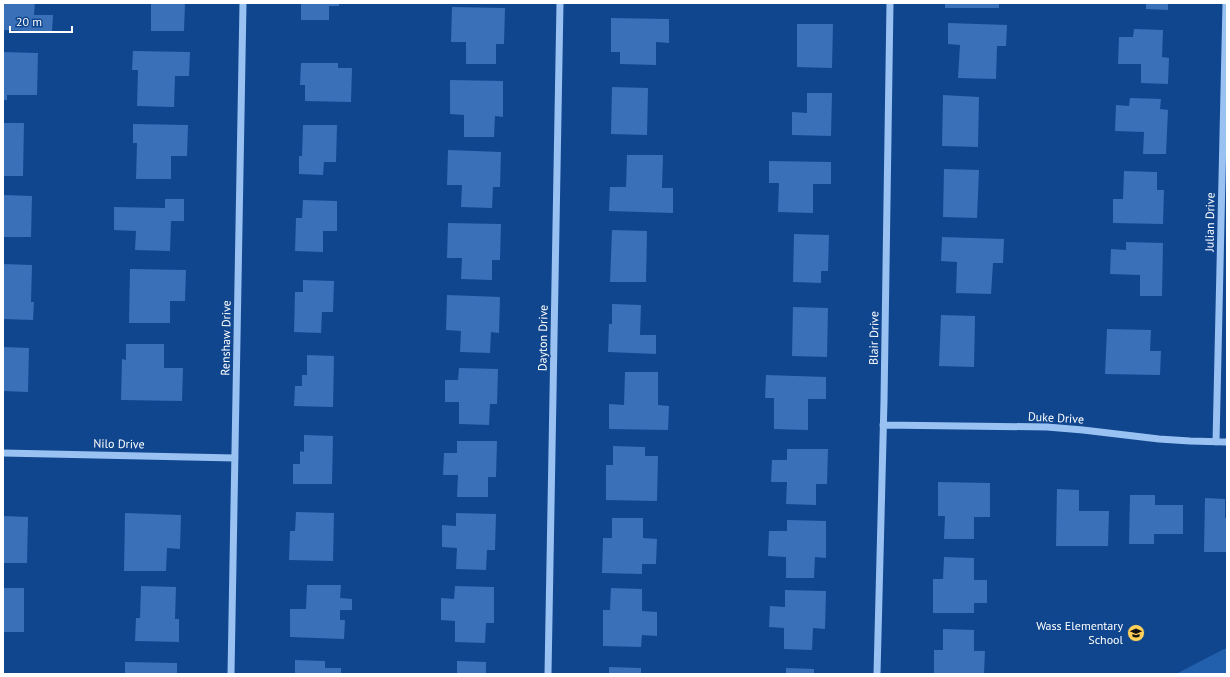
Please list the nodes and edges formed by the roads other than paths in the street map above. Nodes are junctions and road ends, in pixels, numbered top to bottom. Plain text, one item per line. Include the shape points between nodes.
1 (244, 3) edge
2 (560, 3) edge
3 (890, 3) edge
4 (1226, 3) edge
5 (883, 425) junction
6 (1216, 442) junction
7 (1227, 442) edge
8 (3, 452) edge
9 (235, 458) junction
10 (231, 674) edge
11 (548, 674) edge
12 (878, 674) edge

1 - 9 street, Renshaw Drive
2 - 11 street, Dayton Drive
3 - 5 street, Blair Drive
4 - 6 street, Julian Drive
5 - 6 street, Duke Drive via 1047,427
5 - 12 street, Blair Drive
6 - 7 street, Duke Drive
8 - 9 street, Nilo Drive
9 - 10 street, Renshaw Drive

